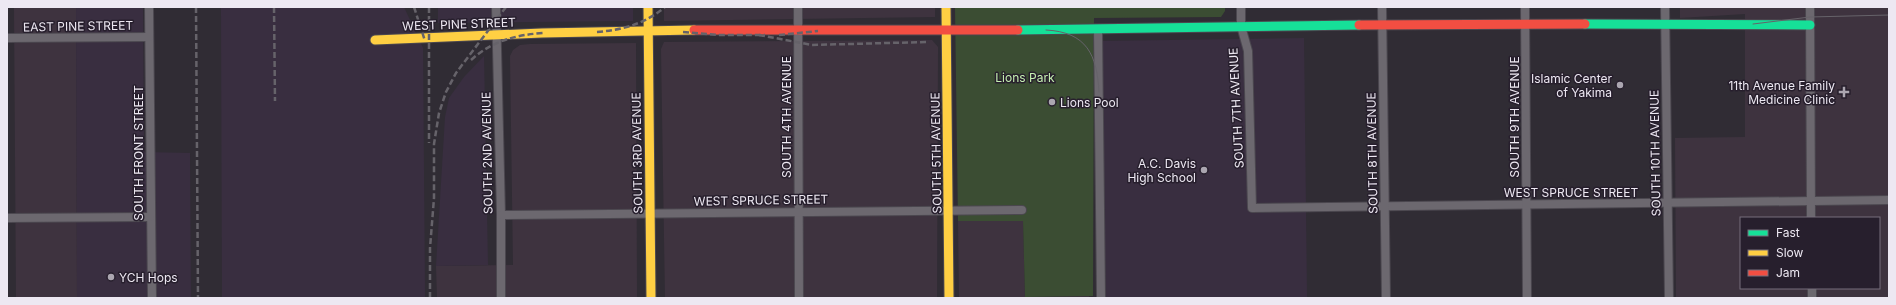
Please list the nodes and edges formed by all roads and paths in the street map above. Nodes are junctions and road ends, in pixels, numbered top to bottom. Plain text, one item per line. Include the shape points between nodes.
1 (149, 7) edge
2 (496, 7) edge
3 (648, 7) edge
4 (798, 7) edge
5 (946, 7) edge
6 (1241, 7) edge
7 (1382, 7) edge
8 (1525, 7) edge
9 (1666, 7) edge
10 (1810, 7) edge
11 (1666, 23) junction
12 (1525, 24) junction
13 (1382, 25) junction
14 (1810, 25) junction
15 (1241, 26) junction
16 (947, 29) junction
17 (1098, 29) junction
18 (798, 31) junction
19 (648, 32) junction
20 (496, 34) junction
21 (149, 37) junction
22 (7, 38) edge
23 (375, 40) dead end
24 (1889, 200) edge
25 (1811, 202) junction
26 (1668, 204) junction
27 (1526, 205) junction
28 (1384, 207) junction
29 (1252, 208) joint
30 (1022, 210) dead end
31 (799, 211) junction
32 (949, 211) junction
33 (650, 213) junction
34 (501, 215) junction
35 (150, 217) junction
36 (1811, 217) edge
37 (7, 218) edge
38 (152, 298) edge
39 (501, 298) edge
40 (651, 298) edge
41 (799, 298) edge
42 (949, 298) edge
43 (1101, 298) edge
44 (1386, 298) edge
45 (1527, 298) edge
46 (1669, 298) edge

1 - 21 street, SOUTH FRONT STREET
2 - 20 street, SOUTH 2ND AVENUE
3 - 19 street, SOUTH 3RD AVENUE
4 - 18 street, SOUTH 4TH AVENUE
5 - 16 street, SOUTH 5TH AVENUE
6 - 15 street, SOUTH 7TH AVENUE
7 - 13 street, SOUTH 8TH AVENUE
8 - 12 street, SOUTH 9TH AVENUE
9 - 11 street, SOUTH 10TH AVENUE
10 - 14 street
11 - 12 street, WEST PINE STREET
11 - 14 street, WEST PINE STREET
11 - 26 street, SOUTH 10TH AVENUE
12 - 13 street, WEST PINE STREET
12 - 27 street, SOUTH 9TH AVENUE
13 - 15 street, WEST PINE STREET
13 - 28 street, SOUTH 8TH AVENUE
14 - 25 street
15 - 17 street, WEST PINE STREET
15 - 29 street, SOUTH 7TH AVENUE via 1248,51
16 - 17 street, WEST PINE STREET
16 - 18 street, WEST PINE STREET
16 - 32 street, SOUTH 5TH AVENUE
17 - 43 street
18 - 19 street, WEST PINE STREET
18 - 31 street, SOUTH 4TH AVENUE
19 - 20 street, WEST PINE STREET
19 - 33 street, SOUTH 3RD AVENUE
20 - 23 street, WEST PINE STREET
20 - 34 street, SOUTH 2ND AVENUE
21 - 22 street, EAST PINE STREET
21 - 35 street, SOUTH FRONT STREET
24 - 25 street, WEST SPRUCE STREET
25 - 26 street, WEST SPRUCE STREET
25 - 36 street
26 - 27 street, WEST SPRUCE STREET
26 - 46 street, SOUTH 10TH AVENUE
27 - 28 street, WEST SPRUCE STREET
27 - 45 street, SOUTH 9TH AVENUE
28 - 29 street, WEST SPRUCE STREET
28 - 44 street, SOUTH 8TH AVENUE
30 - 32 street, WEST SPRUCE STREET
31 - 32 street, WEST SPRUCE STREET
31 - 33 street, WEST SPRUCE STREET
31 - 41 street, SOUTH 4TH AVENUE
32 - 42 street, SOUTH 5TH AVENUE
33 - 34 street, WEST SPRUCE STREET
33 - 40 street, SOUTH 3RD AVENUE
34 - 39 street, SOUTH 2ND AVENUE
35 - 37 street
35 - 38 street, SOUTH FRONT STREET

